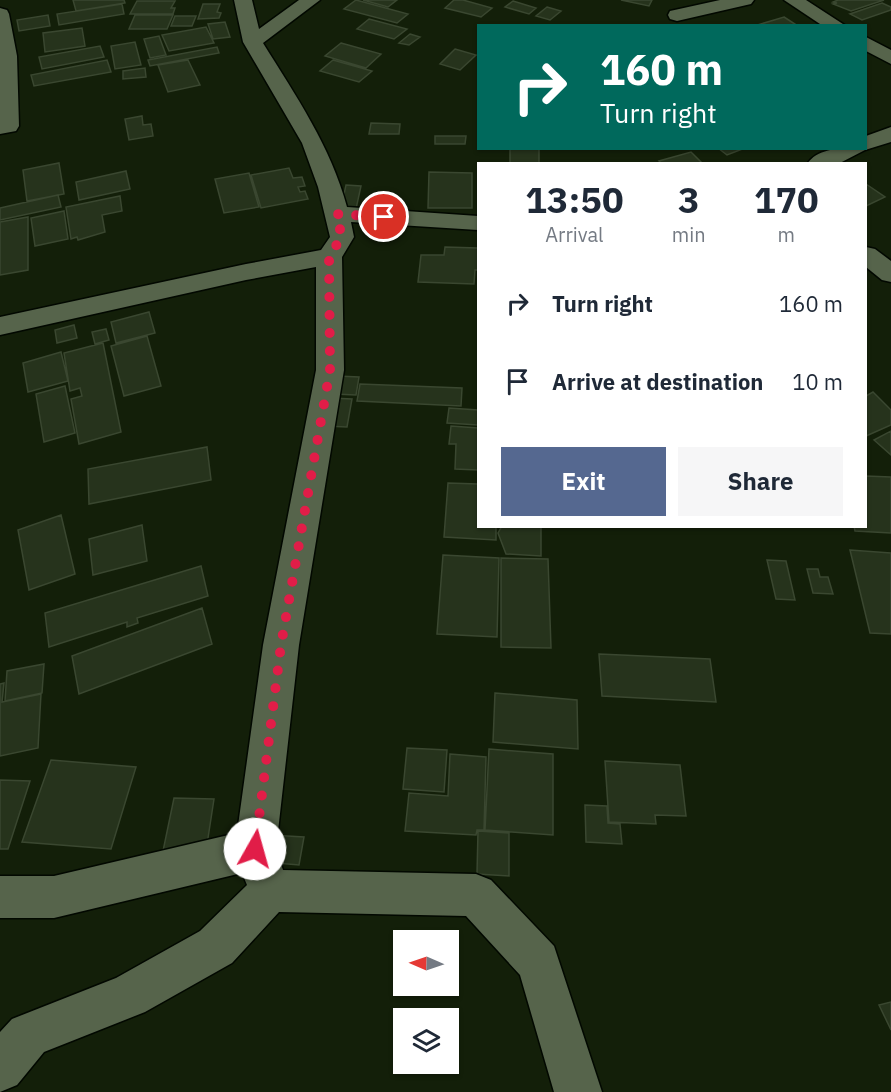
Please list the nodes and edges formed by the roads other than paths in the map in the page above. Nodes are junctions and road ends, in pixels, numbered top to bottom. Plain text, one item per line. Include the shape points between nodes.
1 (243, 0) edge
2 (310, 0) edge
3 (745, 0) edge
4 (793, 0) edge
5 (0, 14) edge
6 (677, 15) dead end
7 (834, 24) edge
8 (253, 42) junction
9 (867, 44) edge
10 (891, 58) edge
11 (0, 128) edge
12 (891, 134) edge
13 (867, 144) edge
14 (850, 150) edge
15 (823, 162) edge
16 (336, 214) junction
17 (477, 223) edge
18 (329, 256) junction
19 (867, 256) edge
20 (891, 274) edge
21 (0, 326) edge
22 (255, 849) junction
23 (270, 891) junction
24 (0, 897) edge
25 (0, 1068) edge
26 (578, 1092) edge

1 - 8 street
2 - 8 street
3 - 6 street
4 - 7 street
5 - 11 street via 8,56 8,126
8 - 16 street via 313,143
9 - 10 street
12 - 13 street
14 - 15 street
16 - 17 street
16 - 18 street via 342,237
18 - 21 street via 261,267
18 - 22 street via 330,370 281,645
19 - 20 street
22 - 23 street
22 - 24 street via 54,897
23 - 25 street via 216,947 129,996 28,1035
23 - 26 street via 476,895 538,962

